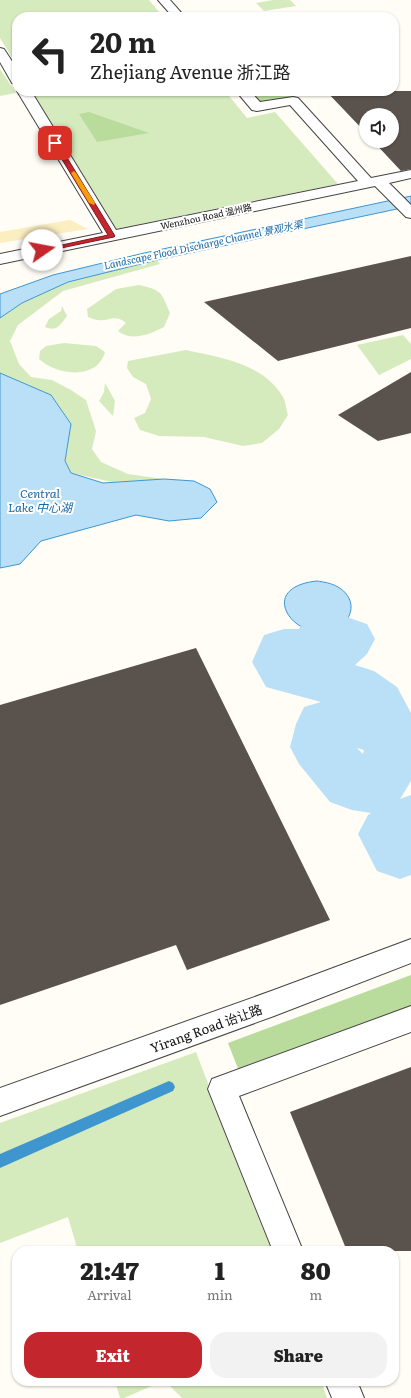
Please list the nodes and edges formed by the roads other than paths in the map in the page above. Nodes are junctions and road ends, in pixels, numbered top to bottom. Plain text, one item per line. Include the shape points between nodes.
1 (164, 0) edge
2 (175, 12) edge
3 (0, 52) edge
4 (12, 72) edge
5 (27, 96) edge
6 (247, 96) edge
7 (411, 174) edge
8 (375, 182) junction
9 (411, 214) edge
10 (112, 236) junction
11 (0, 259) edge
12 (411, 951) edge
13 (411, 1019) edge
14 (0, 1102) edge
15 (286, 1246) edge
16 (343, 1386) edge
17 (348, 1398) edge

1 - 2 street
3 - 4 street
5 - 10 street
6 - 8 street via 257,108 293,101
7 - 8 street, Wenzhou Road 温州路
8 - 9 street
8 - 10 street, Wenzhou Road 温州路
10 - 11 street, Wenzhou Road 温州路
12 - 14 street, Yirang Road 诒让路
13 - 15 street via 222,1089
16 - 17 street

